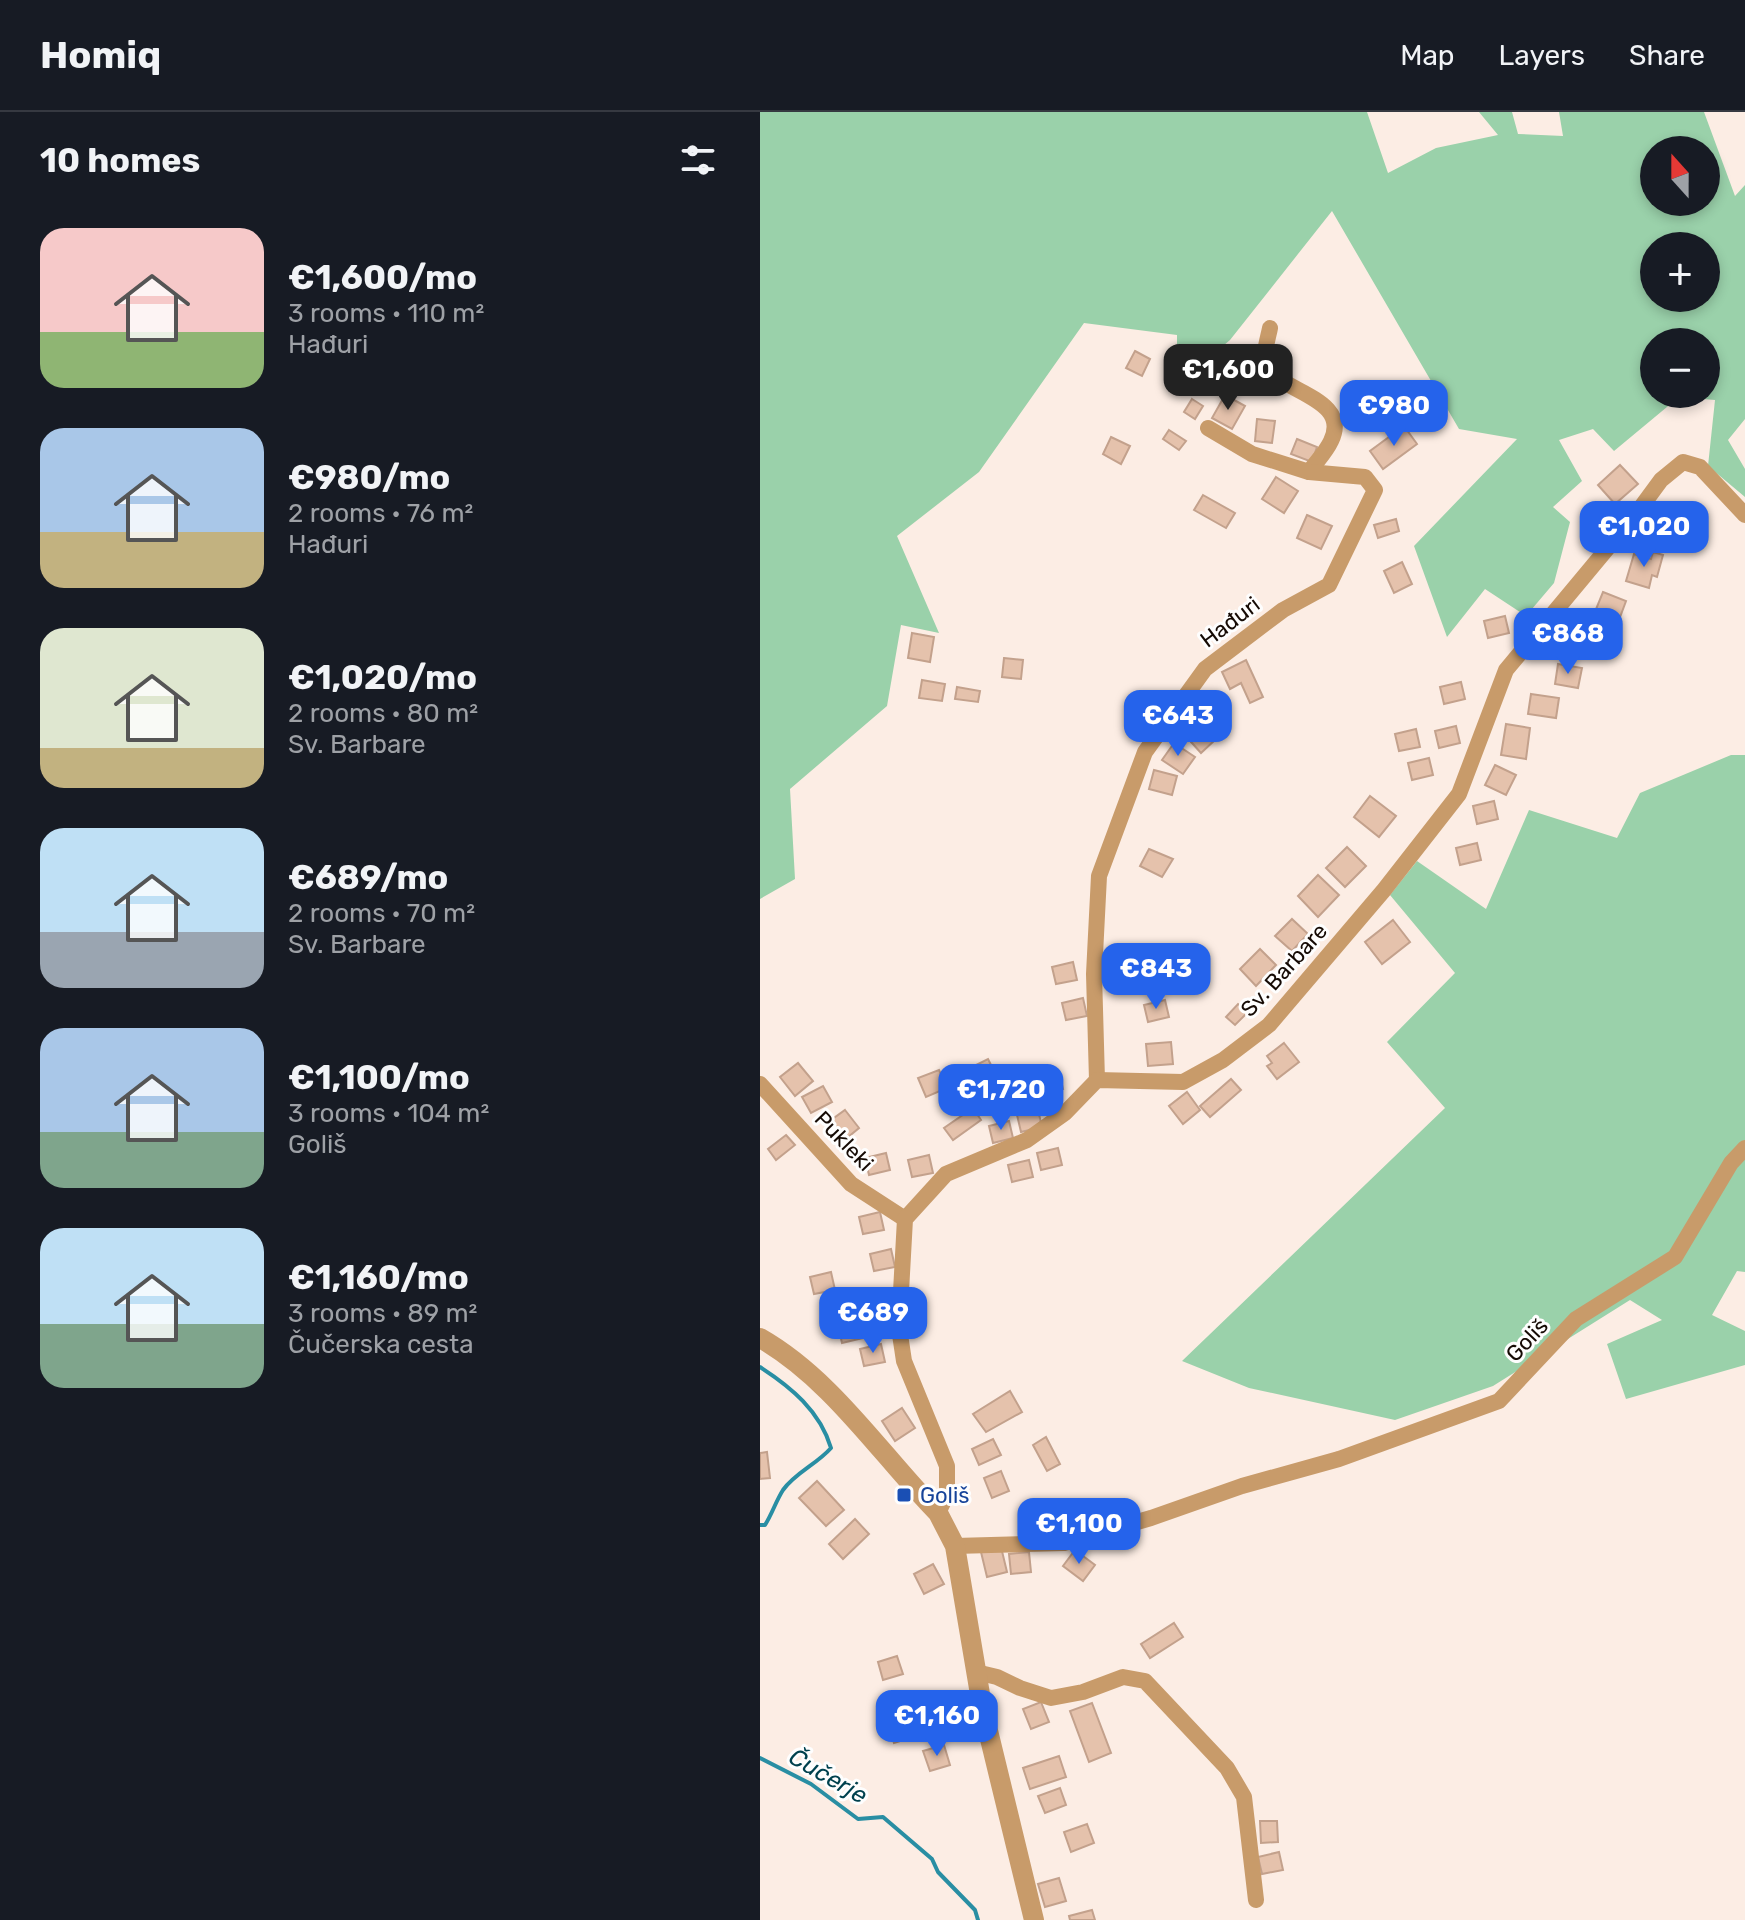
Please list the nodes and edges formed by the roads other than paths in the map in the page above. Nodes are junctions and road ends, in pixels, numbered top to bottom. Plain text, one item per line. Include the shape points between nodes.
1 (1270, 328) dead end
2 (1208, 428) dead end
3 (1309, 472) junction
4 (1745, 515) edge
5 (1097, 1080) junction
6 (760, 1084) edge
7 (1745, 1148) edge
8 (905, 1219) junction
9 (760, 1338) edge
10 (938, 1513) junction
11 (955, 1546) junction
12 (976, 1672) junction
13 (1256, 1900) dead end
14 (1034, 1920) edge

1 - 3 street via 1266,364 1331,415 1332,439
2 - 3 street, Hađuri via 1252,454
3 - 5 street, Hađuri via 1365,477 1375,490 1329,585 1283,610 1205,669 1145,752 1099,876 1094,974
4 - 5 street, Sv. Barbare via 1700,467 1683,462 1661,480 1506,670 1459,794 1269,1025 1183,1082
5 - 8 street via 1065,1113 1027,1140 946,1174
6 - 8 street, Pukleki via 851,1184
7 - 11 street, Goliš via 1675,1257 1576,1319 1499,1401 1339,1459 1064,1543
8 - 10 street via 899,1328 904,1361 947,1466 947,1494
9 - 10 street via 785,1352 845,1409
10 - 11 street
11 - 12 street
12 - 13 street via 1051,1698 1123,1677 1145,1681 1227,1768 1244,1797
12 - 14 street

